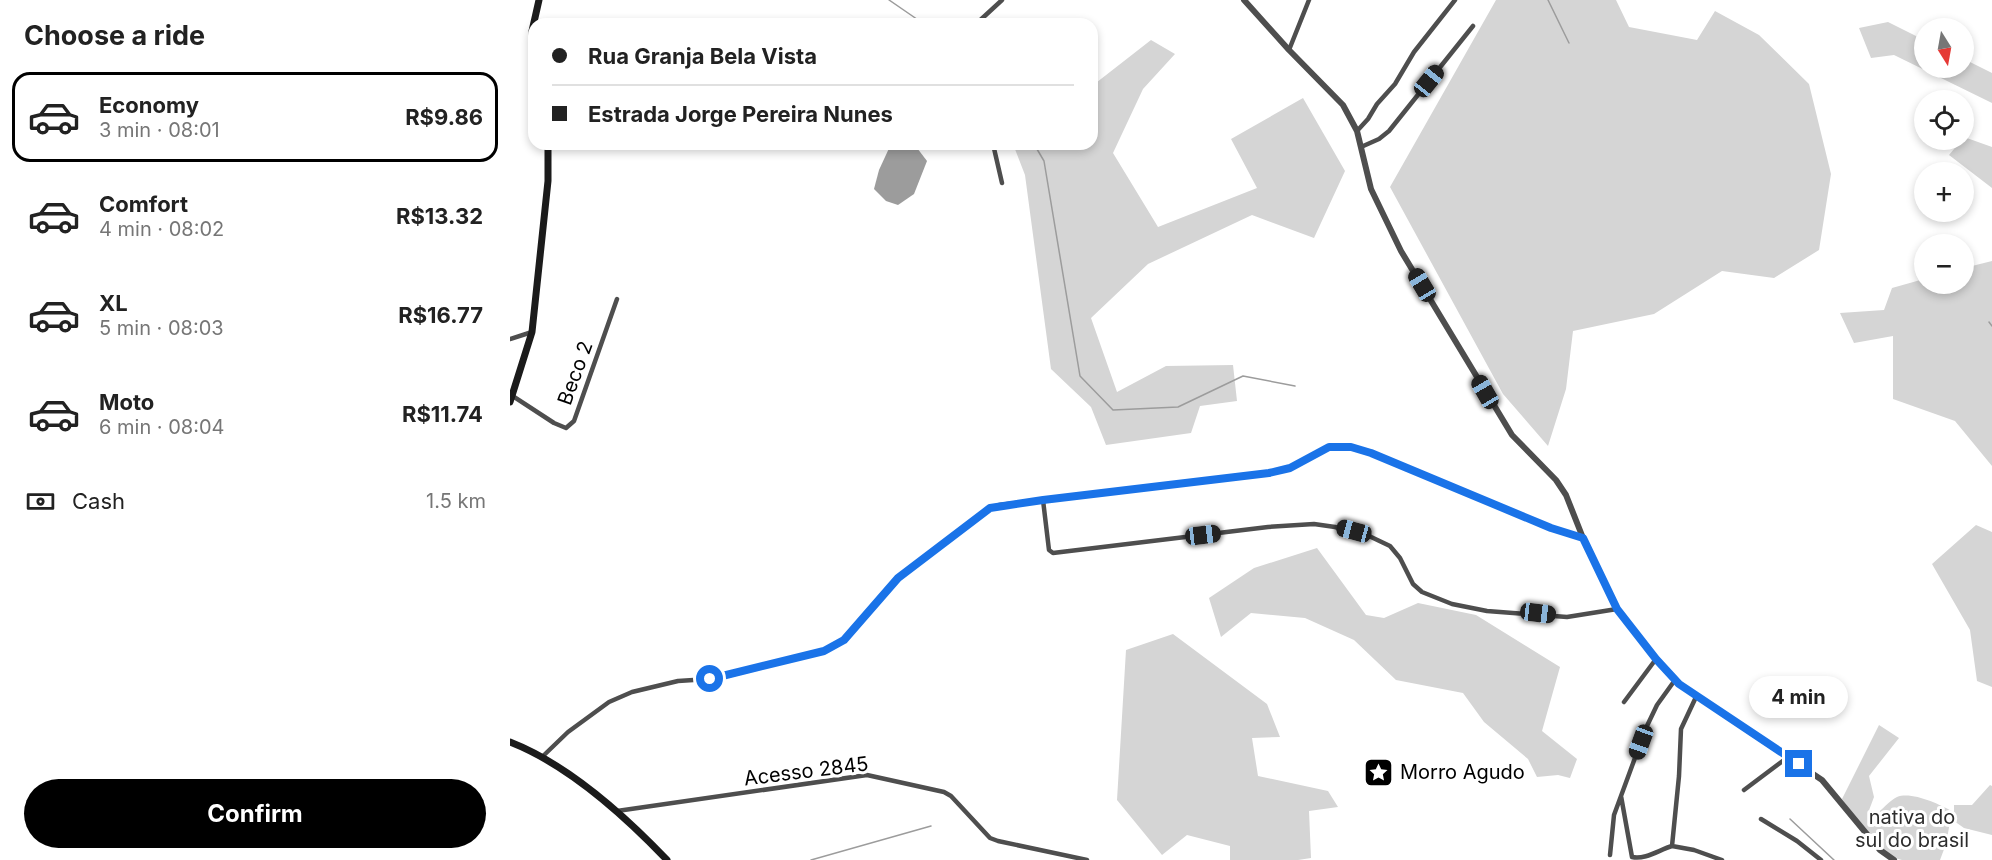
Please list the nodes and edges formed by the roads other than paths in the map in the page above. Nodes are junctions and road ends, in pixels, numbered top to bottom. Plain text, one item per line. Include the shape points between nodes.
1 (539, 0) edge
2 (1002, 0) edge
3 (1244, 0) edge
4 (1309, 0) edge
5 (1455, 0) edge
6 (535, 18) edge
7 (982, 18) edge
8 (1473, 26) dead end
9 (1289, 50) junction
10 (1357, 131) junction
11 (1361, 147) junction
12 (548, 150) edge
13 (994, 150) edge
14 (1002, 183) dead end
15 (617, 299) dead end
16 (532, 332) junction
17 (510, 339) edge
18 (511, 398) edge
19 (1043, 500) junction
20 (1583, 538) junction
21 (1617, 609) junction
22 (1656, 659) junction
23 (1675, 680) junction
24 (1696, 697) junction
25 (1624, 702) dead end
26 (510, 742) edge
27 (542, 757) junction
28 (1788, 757) junction
29 (1744, 790) dead end
30 (1621, 796) junction
31 (614, 811) junction
32 (1761, 819) dead end
33 (1672, 846) junction
34 (1610, 855) dead end
35 (667, 860) edge
36 (1087, 860) edge
37 (1722, 860) edge
38 (1821, 860) edge
39 (1893, 860) edge

1 - 6 main road
2 - 7 street
3 - 9 street
4 - 9 street
5 - 10 street
8 - 11 street via 1389,130
9 - 10 street via 1343,105
10 - 11 street
11 - 20 street via 1371,189 1401,251 1512,435 1566,495
12 - 16 main road
13 - 14 street
15 - 18 street, Beco 2 via 574,421 566,428
16 - 17 street
16 - 18 main road
19 - 20 street via 1269,473 1339,446 1371,453
19 - 21 street via 1049,550 1053,554 1279,526 1335,526 1390,546 1401,558 1413,584 1422,592 1452,604 1487,611 1567,617
19 - 27 street via 999,505 985,511 898,578 844,640 824,651 710,679 678,681 632,692 609,702
20 - 21 street
21 - 22 street
22 - 23 street
22 - 25 street
23 - 24 street
23 - 30 street via 1646,728
24 - 28 street
24 - 33 street via 1681,729
26 - 27 main road
27 - 31 main road via 581,782
28 - 29 street
28 - 39 street via 1822,780 1880,850
30 - 33 street via 1632,856 1644,858
30 - 34 street via 1614,815
31 - 35 main road
31 - 36 street, Acesso 2845 via 867,775 944,792 990,838
32 - 38 street
33 - 37 street

